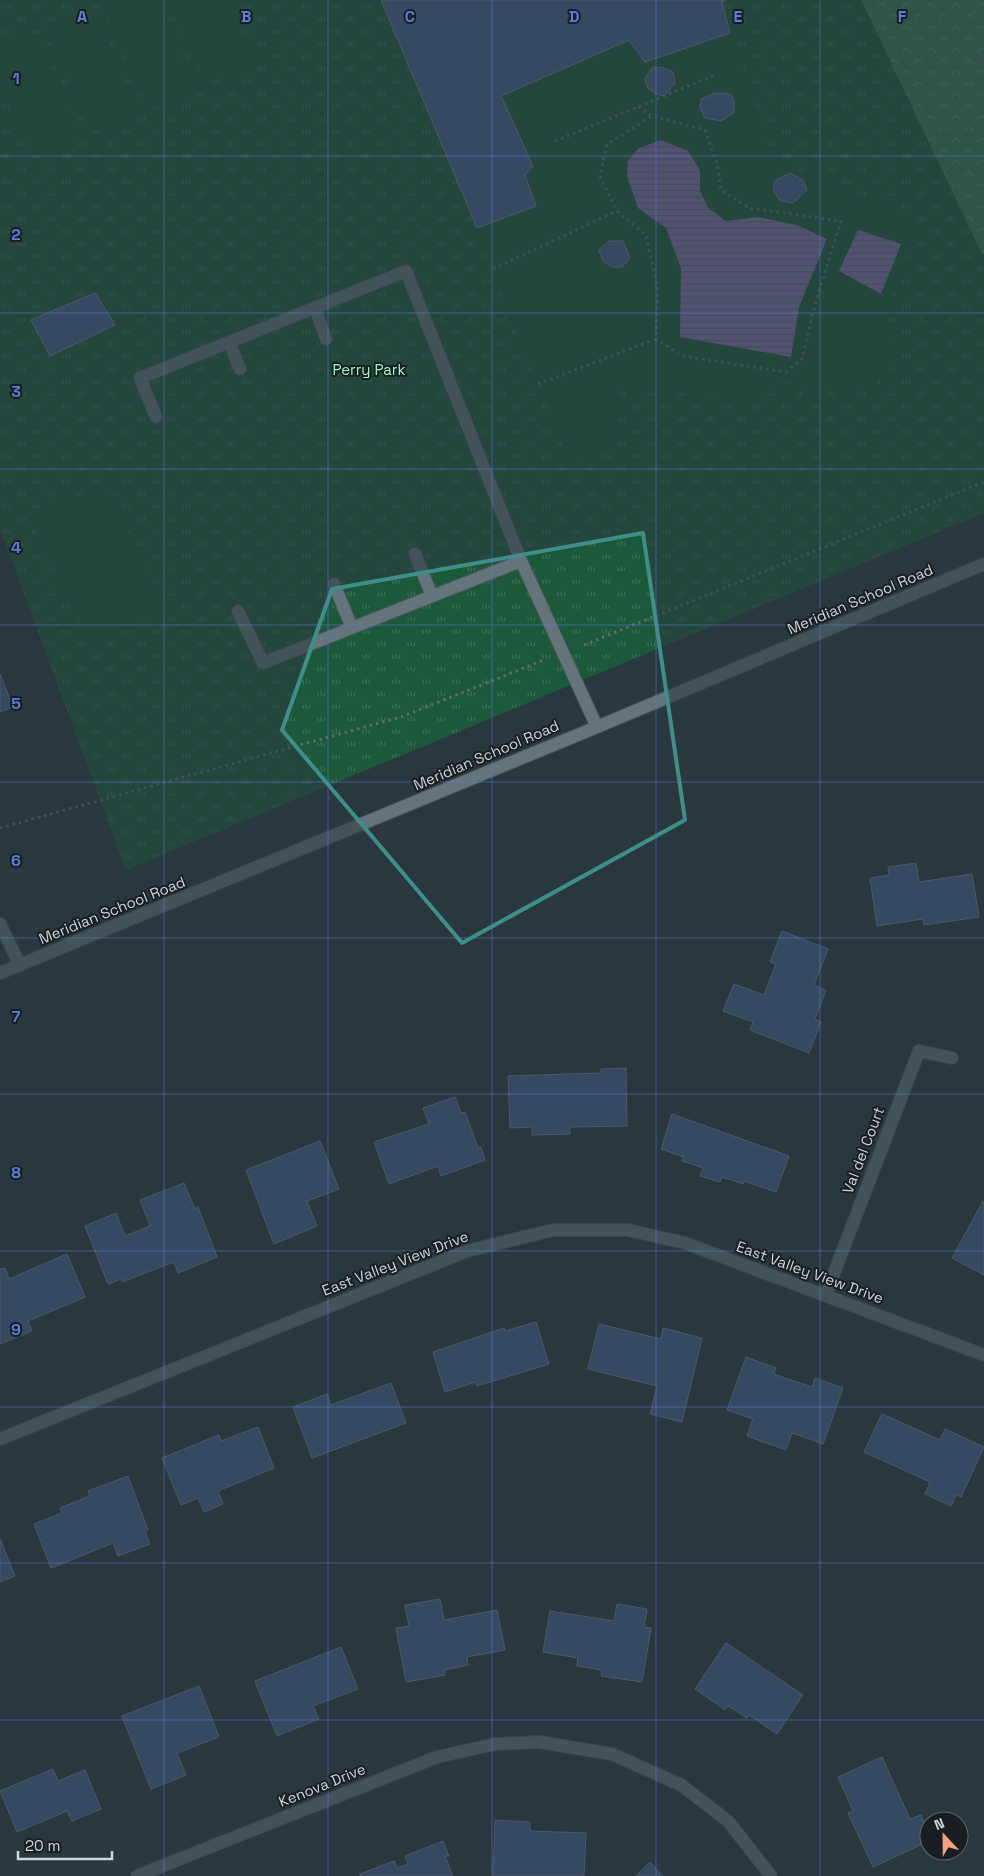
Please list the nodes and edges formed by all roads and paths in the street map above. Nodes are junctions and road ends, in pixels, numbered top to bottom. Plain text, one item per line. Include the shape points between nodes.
1 (968, 0) edge
2 (984, 69) edge
3 (715, 75) dead end
4 (638, 107) junction
5 (652, 116) junction
6 (555, 141) dead end
7 (617, 211) junction
8 (493, 269) dead end
9 (315, 308) junction
10 (326, 339) dead end
11 (656, 339) junction
12 (229, 342) junction
13 (240, 369) dead end
14 (538, 384) dead end
15 (156, 417) dead end
16 (984, 482) edge
17 (415, 554) dead end
18 (521, 561) junction
19 (984, 564) edge
20 (334, 584) dead end
21 (432, 596) junction
22 (238, 611) dead end
23 (352, 628) junction
24 (563, 653) junction
25 (597, 727) junction
26 (0, 828) edge
27 (0, 924) edge
28 (20, 965) junction
29 (0, 973) edge
30 (952, 1058) dead end
31 (826, 1294) junction
32 (984, 1355) edge
33 (0, 1439) edge
34 (137, 1876) edge
35 (771, 1876) edge

1 - 2 path via 972,6
3 - 4 path
4 - 5 path
4 - 6 path
5 - 7 path via 606,144 600,176
5 - 11 path via 705,130 717,164 721,190 749,208 841,220 802,359 786,372 682,356
7 - 8 path
7 - 11 path via 646,235 658,290
9 - 10 street
9 - 12 street
9 - 18 street via 406,271
11 - 14 path
12 - 13 street
12 - 15 street via 140,378
16 - 24 path
17 - 21 street
18 - 21 street
18 - 24 street
19 - 25 street, Meridian School Road
20 - 23 street
21 - 23 street
22 - 23 street via 264,663
24 - 25 street
24 - 26 path via 401,717
25 - 28 street, Meridian School Road
27 - 28 street
28 - 29 street, Meridian School Road
30 - 31 street, Val del Court via 919,1050
31 - 32 street, East Valley View Drive
31 - 33 street, East Valley View Drive via 685,1243 628,1230 554,1230 467,1251
34 - 35 street, Kenova Drive via 437,1757 495,1744 539,1742 612,1754 681,1785 728,1821

